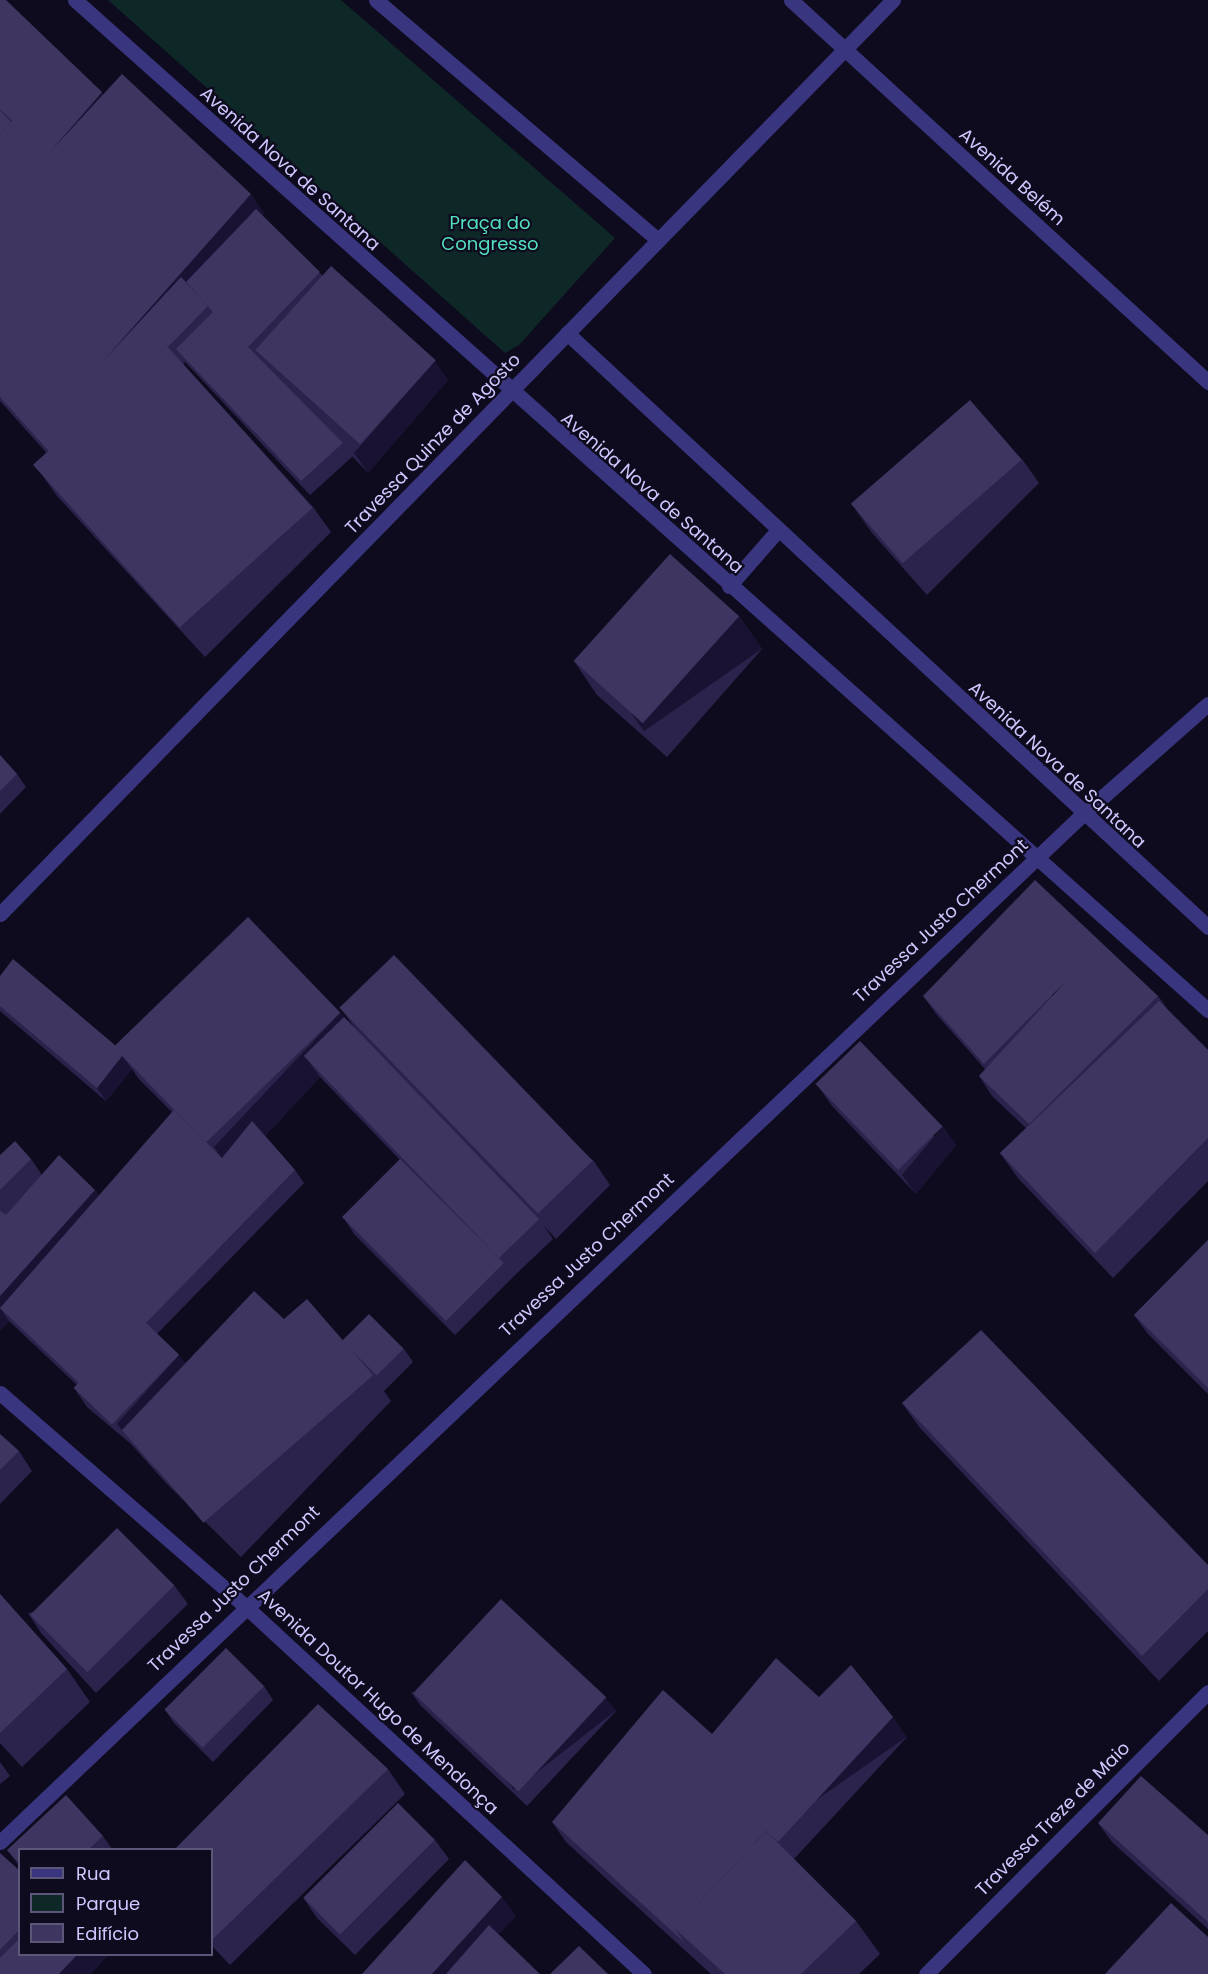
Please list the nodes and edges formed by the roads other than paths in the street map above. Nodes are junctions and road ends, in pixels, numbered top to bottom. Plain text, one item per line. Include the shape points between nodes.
1 (75, 0) edge
2 (376, 0) edge
3 (791, 0) edge
4 (893, 0) edge
5 (843, 50) junction
6 (656, 238) junction
7 (567, 333) junction
8 (1208, 382) edge
9 (511, 394) junction
10 (778, 530) junction
11 (729, 586) junction
12 (1208, 704) edge
13 (1082, 815) junction
14 (1038, 857) junction
15 (0, 914) edge
16 (1208, 927) edge
17 (1208, 1010) edge
18 (0, 1393) edge
19 (244, 1605) junction
20 (1208, 1692) edge
21 (0, 1842) edge
22 (644, 1974) edge
23 (926, 1974) edge

1 - 9 street, Avenida Nova de Santana
2 - 6 street
3 - 5 street, Avenida Belém
4 - 5 street, Travessa Quinze de Agosto
5 - 6 street, Travessa Quinze de Agosto
5 - 8 street, Avenida Belém
6 - 7 street, Travessa Quinze de Agosto
7 - 9 street, Travessa Quinze de Agosto
7 - 10 street, Avenida Nova de Santana
9 - 11 street, Avenida Nova de Santana
9 - 15 street, Travessa Quinze de Agosto
10 - 11 street
10 - 13 street, Avenida Nova de Santana
11 - 14 street, Avenida Nova de Santana
12 - 13 street, Travessa Justo Chermont
13 - 14 street, Travessa Justo Chermont
13 - 16 street, Avenida Nova de Santana
14 - 17 street, Avenida Nova de Santana
14 - 19 street, Travessa Justo Chermont
18 - 19 street, Avenida Doutor Hugo de Mendonça
19 - 21 street, Travessa Justo Chermont
19 - 22 street, Avenida Doutor Hugo de Mendonça
20 - 23 street, Travessa Treze de Maio

